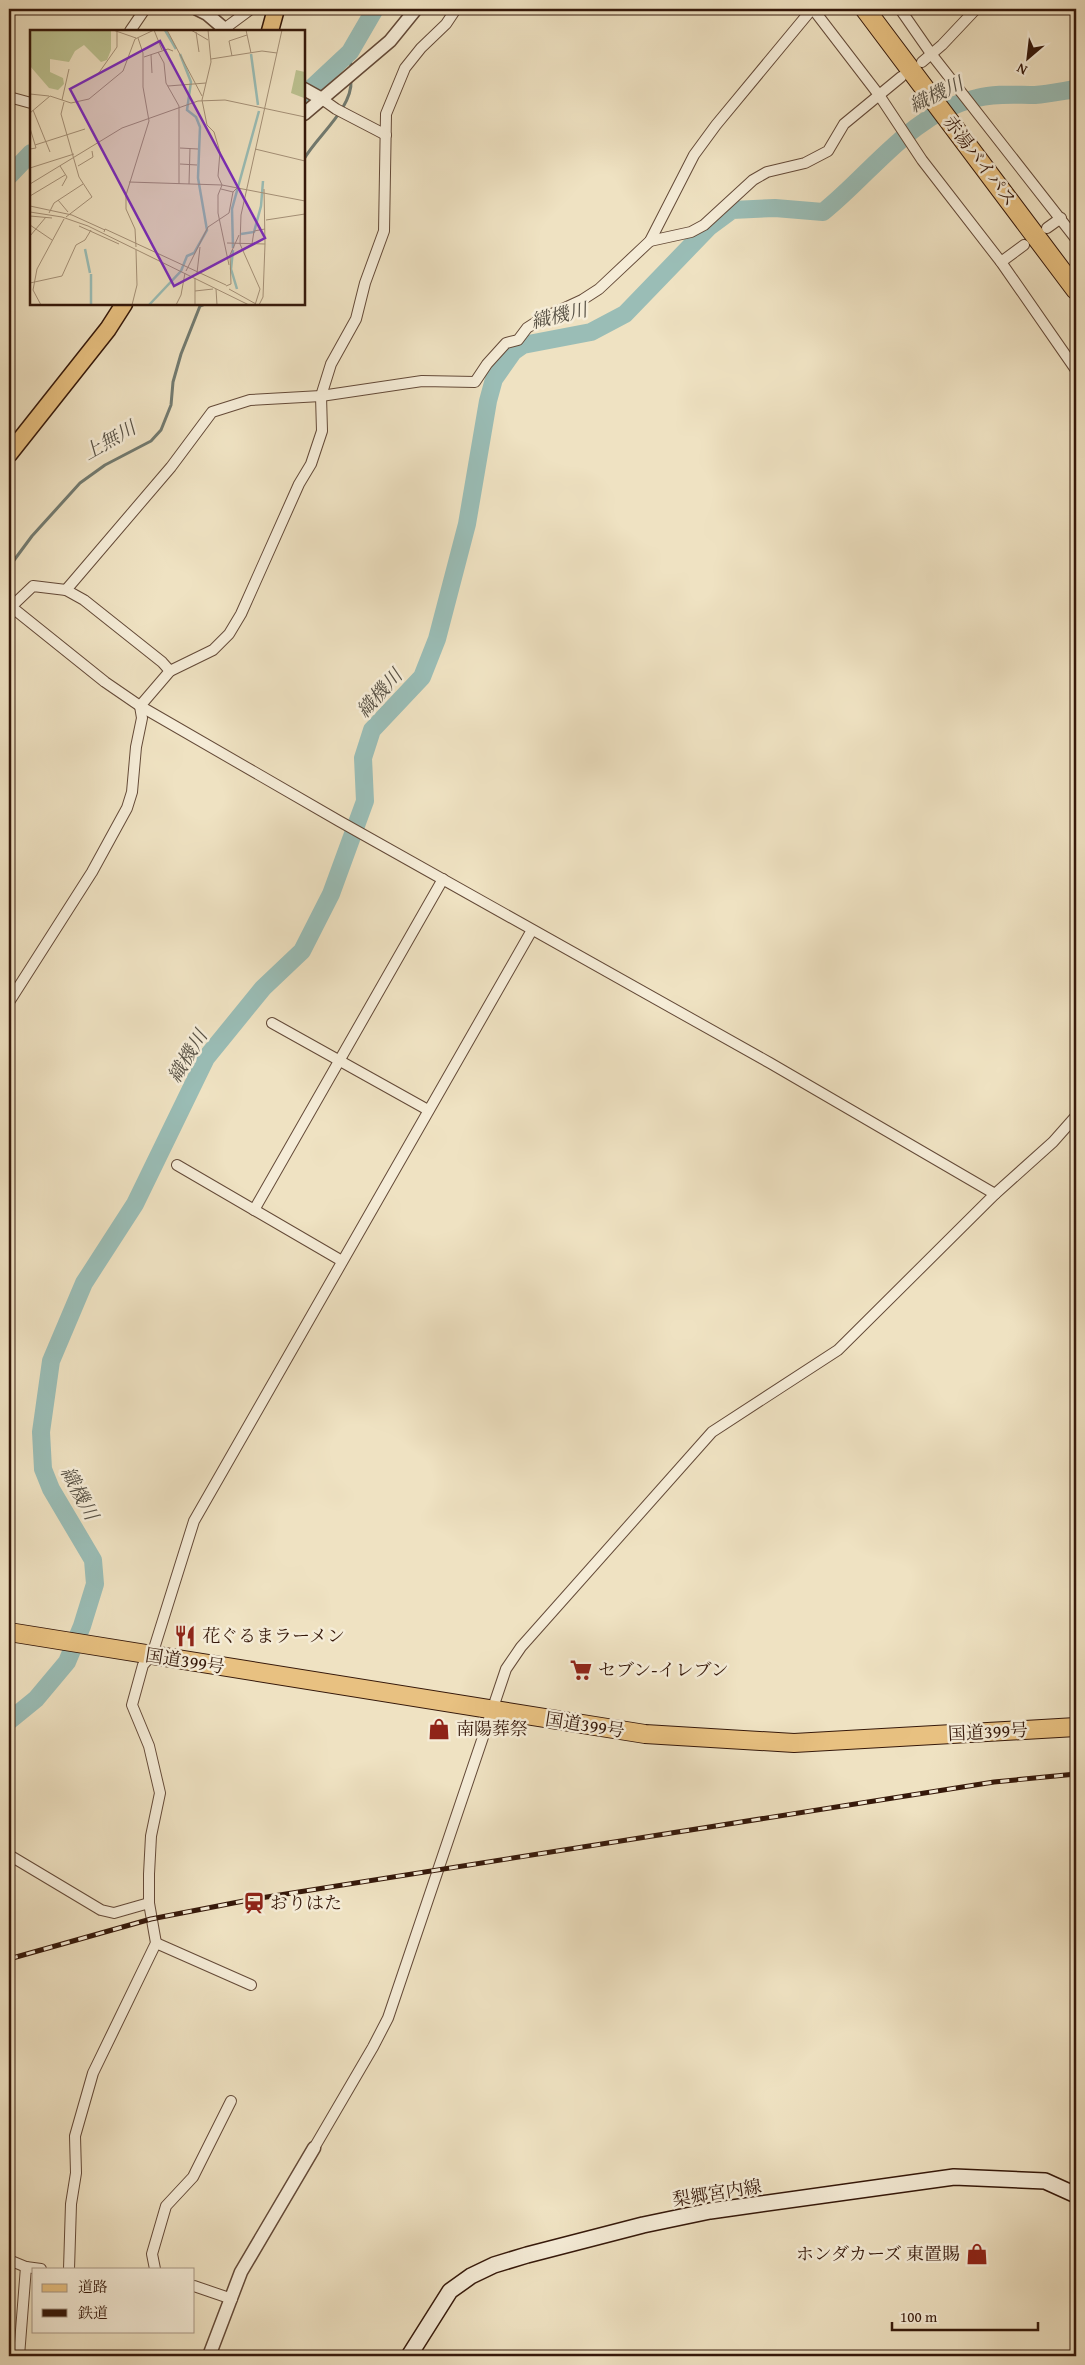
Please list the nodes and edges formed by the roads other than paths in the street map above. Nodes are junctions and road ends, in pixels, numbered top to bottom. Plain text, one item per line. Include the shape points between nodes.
1 (145, 9) edge
2 (197, 9) edge
3 (251, 9) edge
4 (276, 9) edge
5 (416, 9) edge
6 (456, 9) edge
7 (813, 9) edge
8 (857, 9) edge
9 (865, 9) edge
10 (900, 9) edge
11 (976, 9) edge
12 (131, 30) edge
13 (226, 30) edge
14 (270, 30) edge
15 (900, 55) junction
16 (932, 55) junction
17 (922, 62) dead end
18 (910, 79) junction
19 (314, 94) edge
20 (879, 95) junction
21 (9, 96) edge
22 (30, 103) edge
23 (305, 112) edge
24 (386, 135) junction
25 (1061, 218) junction
26 (1047, 228) dead end
27 (1076, 239) edge
28 (650, 241) junction
29 (1024, 245) dead end
30 (1000, 262) junction
31 (1076, 290) edge
32 (123, 305) edge
33 (1076, 370) edge
34 (321, 396) junction
35 (9, 454) edge
36 (66, 590) junction
37 (10, 606) edge
38 (170, 672) junction
39 (140, 706) junction
40 (443, 879) junction
41 (532, 930) junction
42 (9, 1002) edge
43 (272, 1023) dead end
44 (340, 1061) junction
45 (428, 1110) junction
46 (1076, 1116) edge
47 (177, 1165) dead end
48 (994, 1194) junction
49 (254, 1210) junction
50 (342, 1261) junction
51 (9, 1632) edge
52 (152, 1655) junction
53 (493, 1710) junction
54 (1076, 1727) edge
55 (9, 1855) edge
56 (149, 1903) junction
57 (156, 1943) junction
58 (251, 1985) dead end
59 (232, 2101) dead end
60 (314, 2148) joint
61 (1076, 2195) edge
62 (9, 2260) edge
63 (26, 2267) junction
64 (34, 2268) edge
65 (69, 2268) edge
66 (155, 2268) edge
67 (195, 2286) edge
68 (232, 2299) junction
69 (19, 2356) edge
70 (210, 2356) edge
71 (409, 2356) edge

1 - 12 street
2 - 13 street
3 - 13 street
4 - 14 main road
5 - 19 street via 390,41
6 - 24 street via 405,68 386,114
7 - 20 street
7 - 28 street via 694,155
8 - 15 highway
9 - 15 highway, 赤湯バイパス
10 - 16 street
11 - 16 street
15 - 18 highway, 赤湯バイパス
16 - 17 street
16 - 25 street
18 - 20 street
18 - 31 highway, 赤湯バイパス via 959,133
19 - 23 street
19 - 24 street
20 - 28 street via 844,124 828,151 805,163 767,172 753,180 704,225 691,232
20 - 30 street via 922,160
21 - 22 street
24 - 34 street via 384,231 364,283 356,319 331,364
25 - 26 street
25 - 27 street
28 - 34 street via 599,290 541,319 527,328 518,340 506,343 475,382 422,381
29 - 30 street
30 - 33 street
32 - 35 main road
34 - 36 street via 250,400 212,412 171,467
34 - 38 street via 322,431 311,464 241,614 213,650
36 - 37 street via 34,586
36 - 38 street via 84,600 162,662
37 - 39 street
38 - 39 street
39 - 40 street
39 - 42 street via 142,718 127,808 92,872
40 - 41 street
40 - 44 street
41 - 45 street
41 - 48 street via 770,1063
43 - 44 street
44 - 45 street
44 - 49 street
45 - 50 street
46 - 48 street via 1042,1152
47 - 49 street
48 - 53 street via 838,1350 744,1409 698,1444 521,1647 506,1669
49 - 50 street
50 - 52 street via 194,1521
51 - 52 highway, 国道399号
52 - 53 highway, 国道399号
52 - 56 street via 143,1665 132,1705 148,1746 160,1793 152,1836
53 - 54 highway, 国道399号 via 645,1734 794,1742
53 - 60 street via 388,2018
55 - 56 street via 101,1910 114,1913
56 - 57 street
57 - 58 street
57 - 65 street via 93,2073 75,2136 76,2173 71,2204
59 - 66 street via 193,2177 166,2206 152,2254
60 - 68 street via 241,2272
61 - 71 main road, 梨郷宮内線 via 1045,2181 954,2177 710,2211 643,2225 510,2260 471,2276 450,2290
62 - 63 street
63 - 64 street
63 - 69 street
67 - 68 street
68 - 70 street

